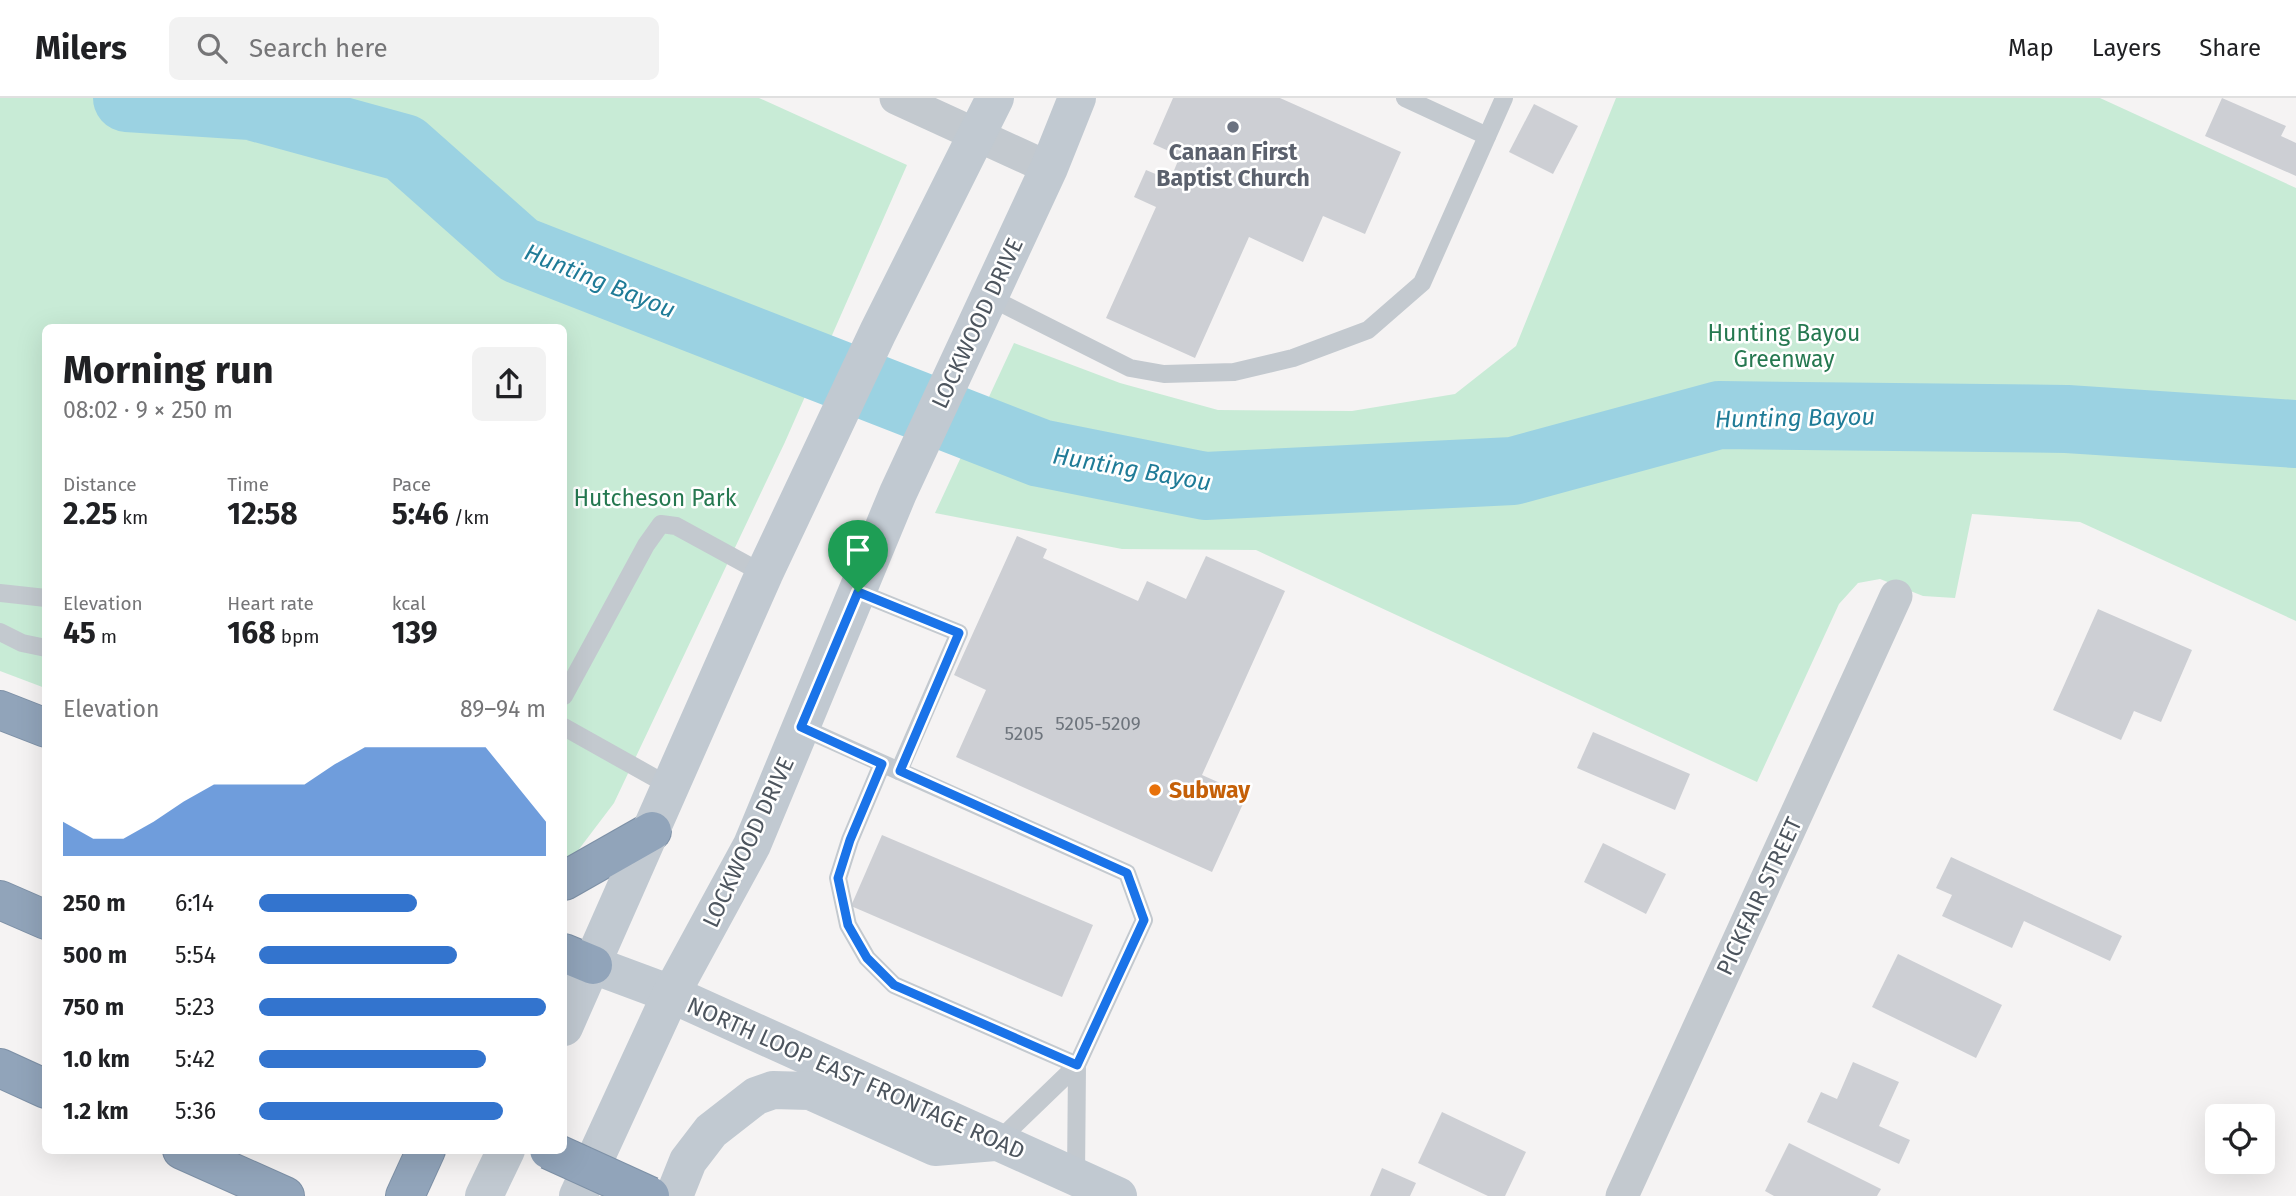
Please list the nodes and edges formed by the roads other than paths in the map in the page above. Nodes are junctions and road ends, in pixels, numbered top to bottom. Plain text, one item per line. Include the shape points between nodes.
1 (896, 98) edge
2 (995, 98) edge
3 (1077, 98) edge
4 (1405, 98) edge
5 (1504, 98) edge
6 (976, 135) junction
7 (1487, 136) junction
8 (1049, 168) junction
9 (989, 297) junction
10 (765, 574) junction
11 (858, 592) junction
12 (0, 593) edge
13 (1896, 596) dead end
14 (42, 598) edge
15 (0, 632) edge
16 (42, 647) edge
17 (567, 690) edge
18 (0, 710) edge
19 (42, 726) edge
20 (801, 727) junction
21 (567, 729) edge
22 (882, 764) junction
23 (900, 771) junction
24 (671, 787) junction
25 (652, 831) junction
26 (567, 879) edge
27 (0, 900) edge
28 (42, 918) edge
29 (578, 959) edge
30 (671, 994) junction
31 (567, 1012) edge
32 (1077, 1065) junction
33 (0, 1068) edge
34 (42, 1086) edge
35 (997, 1142) junction
36 (191, 1154) edge
37 (424, 1154) edge
38 (504, 1154) edge
39 (558, 1154) edge
40 (1076, 1177) junction
41 (285, 1196) edge
42 (405, 1196) edge
43 (484, 1196) edge
44 (578, 1196) edge
45 (650, 1196) edge
46 (674, 1196) edge
47 (1118, 1196) edge
48 (1622, 1196) edge

1 - 6 street
2 - 6 main road
3 - 8 main road, LOCKWOOD DRIVE
4 - 7 lane
5 - 7 lane
6 - 8 street
6 - 10 main road
7 - 9 lane via 1422,283 1367,330 1293,358 1234,372 1164,374 1130,369
8 - 9 main road, LOCKWOOD DRIVE
9 - 11 main road, LOCKWOOD DRIVE via 898,493
10 - 17 lane via 676,526 661,524
10 - 24 main road
11 - 20 main road, LOCKWOOD DRIVE
11 - 23 lane via 959,633
12 - 14 lane
13 - 48 street, PICKFAIR STREET
15 - 16 lane
18 - 19 highway
20 - 22 lane
20 - 30 main road, LOCKWOOD DRIVE via 752,845
21 - 24 lane
22 - 23 lane
22 - 32 lane via 838,878 848,925 867,958 894,985
23 - 32 lane via 1127,873 1144,920
24 - 25 main road
25 - 26 highway
25 - 29 main road
27 - 28 highway
29 - 30 main road, NORTH LOOP EAST FRONTAGE ROAD
29 - 31 main road
30 - 35 main road, NORTH LOOP EAST FRONTAGE ROAD
30 - 44 main road, LOCKWOOD DRIVE
32 - 35 lane
32 - 40 lane
33 - 34 highway
35 - 40 main road, NORTH LOOP EAST FRONTAGE ROAD
35 - 46 main road via 935,1147 810,1091 773,1090 756,1096 711,1131 688,1161
36 - 41 highway
37 - 42 highway
38 - 43 main road
39 - 45 highway, bridge
40 - 47 main road, NORTH LOOP EAST FRONTAGE ROAD

